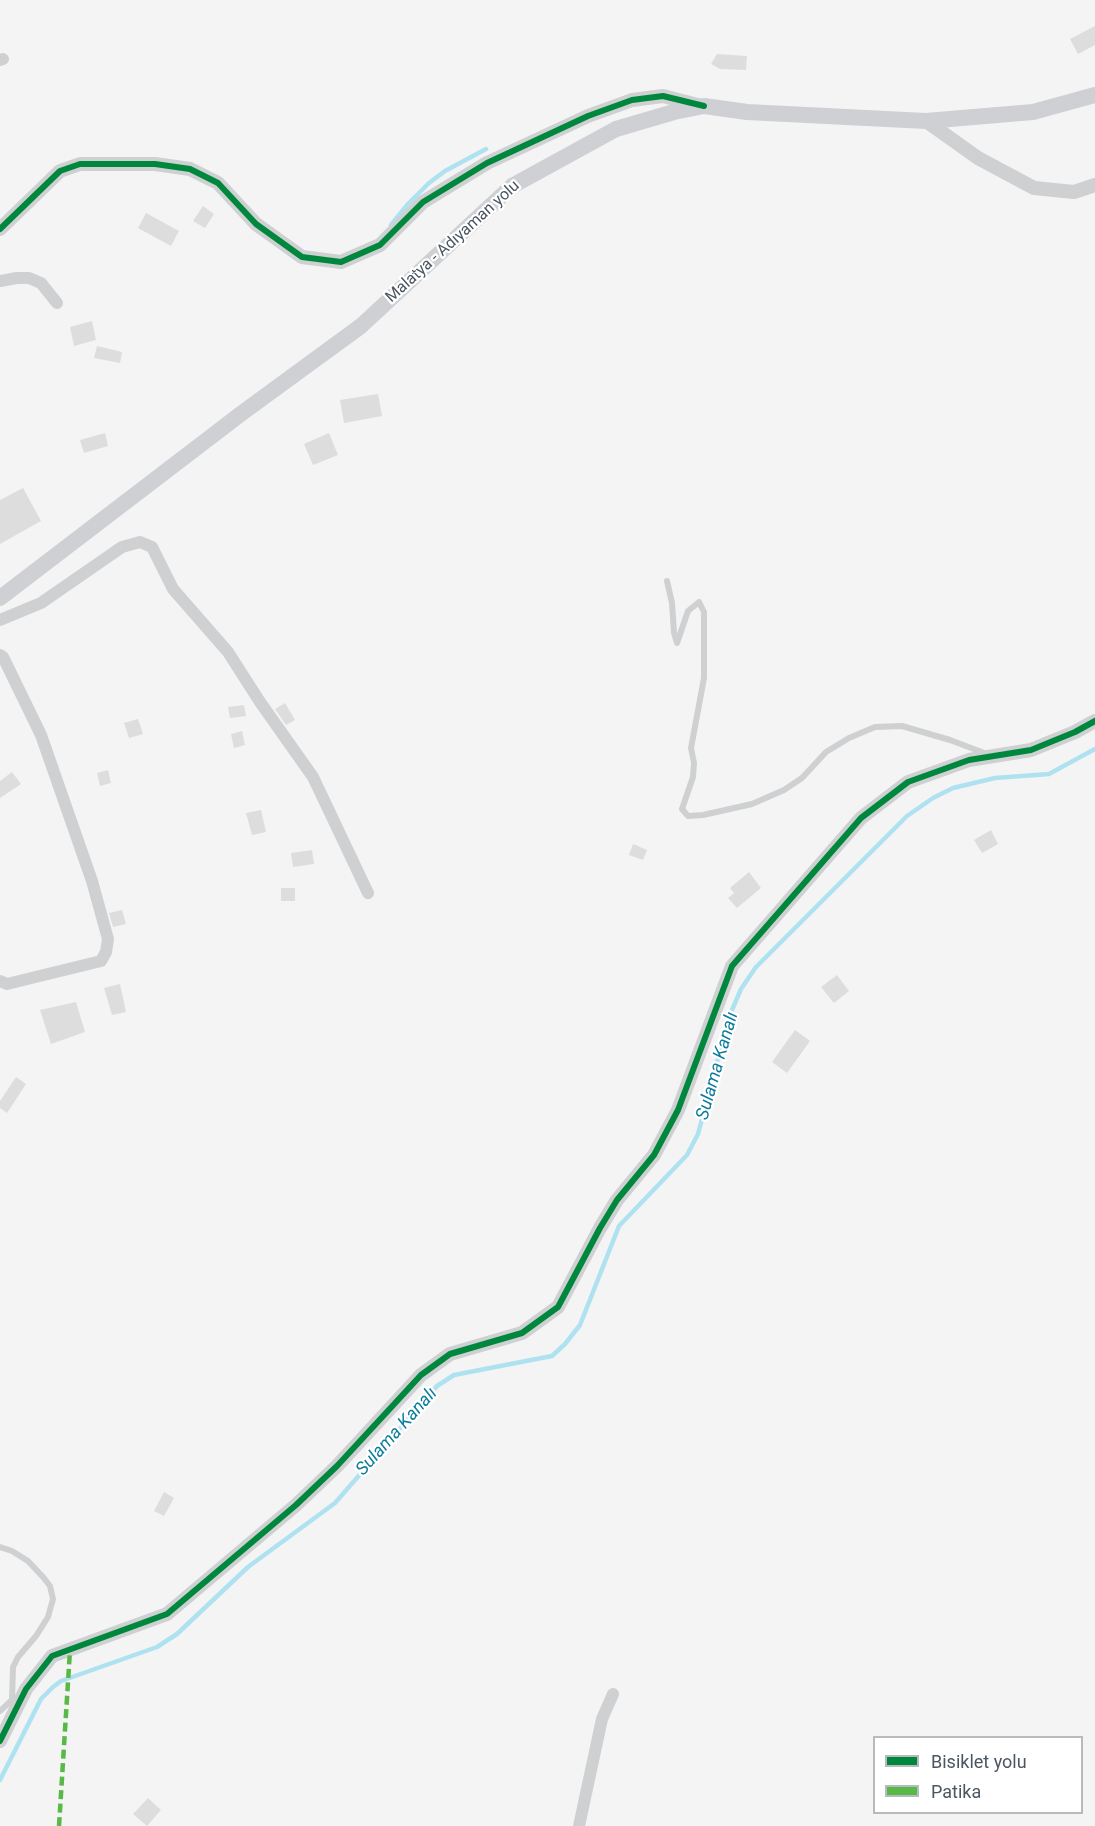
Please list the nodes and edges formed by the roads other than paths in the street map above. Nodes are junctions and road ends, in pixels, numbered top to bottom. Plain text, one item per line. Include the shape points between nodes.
1 (1095, 95) edge
2 (704, 106) junction
3 (926, 121) junction
4 (1095, 185) edge
5 (0, 229) edge
6 (0, 281) edge
7 (57, 303) dead end
8 (667, 581) dead end
9 (0, 598) edge
10 (0, 620) edge
11 (0, 655) edge
12 (1095, 721) edge
13 (991, 756) junction
14 (368, 893) dead end
15 (0, 981) edge
16 (0, 1547) edge
17 (26, 1689) junction
18 (613, 1694) dead end
19 (12, 1701) junction
20 (0, 1711) edge
21 (0, 1741) edge
22 (579, 1826) edge

1 - 3 main road, Malatya - Adıyaman yolu via 1033,112
2 - 3 main road, Malatya - Adıyaman yolu via 747,112
2 - 5 street via 663,96 632,100 588,116 488,163 423,202 380,245 341,262 302,257 256,224 218,183 190,169 155,164 80,164 60,171
2 - 9 main road, Malatya - Adıyaman yolu via 616,129 512,186 361,326
3 - 4 street via 978,158 1034,188 1074,192
6 - 7 street via 29,278 41,283
8 - 13 lane via 677,643 688,611 699,602 704,612 704,678 691,748 693,777 682,809 688,816 752,804 784,790 802,778 826,752 875,727 902,726
10 - 14 street via 41,603 122,547 140,542 152,547 173,589 228,652 313,777
11 - 15 street via 41,735 108,939 101,961 7,984
12 - 13 street via 1031,750
13 - 17 street via 908,782 861,818 732,966 678,1110 654,1155 617,1200 558,1307 522,1334 450,1354 422,1375 296,1505 167,1614 52,1656
16 - 19 lane via 28,1561 50,1587 53,1599 48,1617 13,1667
17 - 19 lane
17 - 21 street
18 - 22 street via 602,1719
19 - 20 lane

